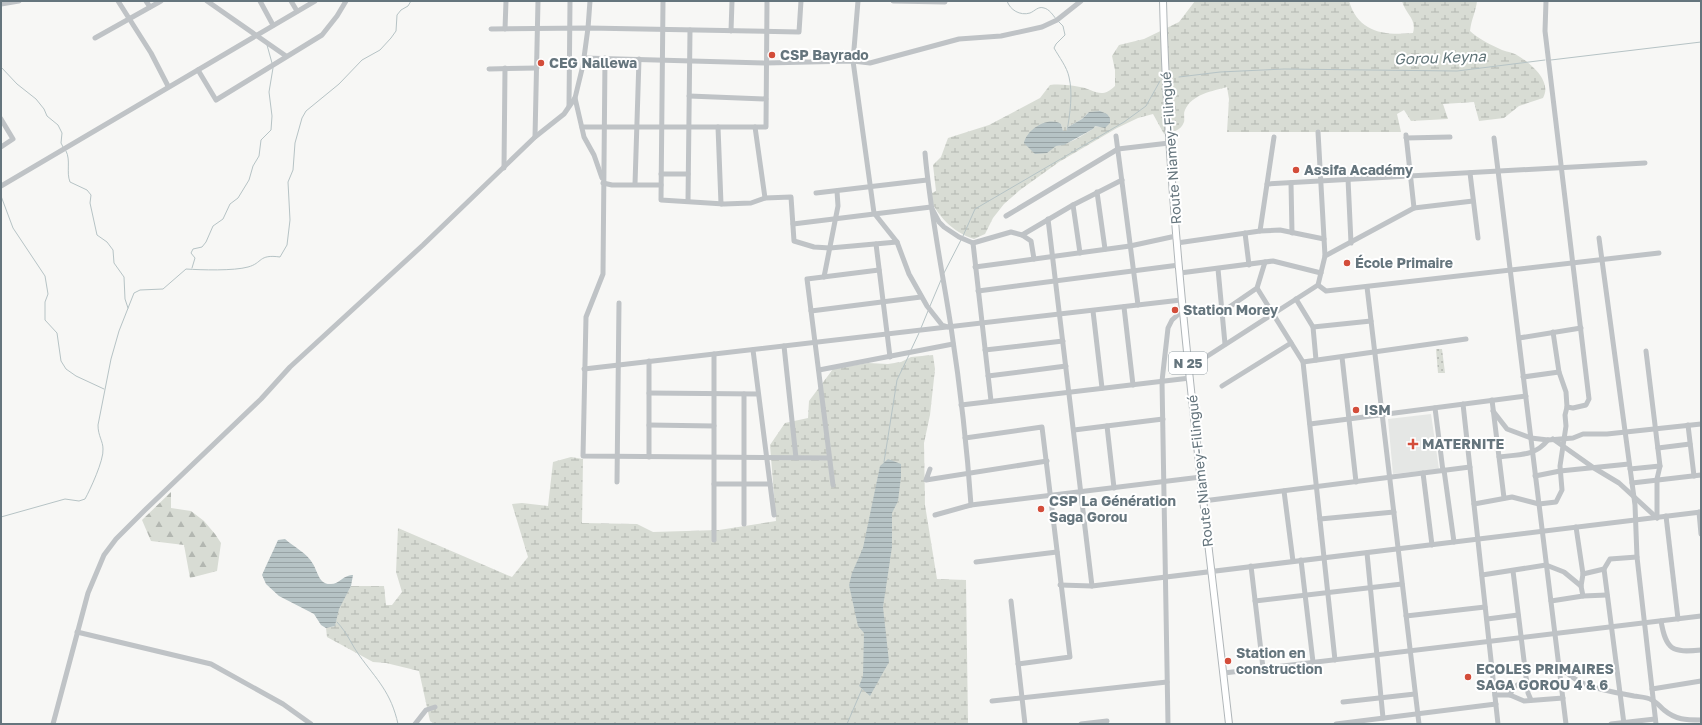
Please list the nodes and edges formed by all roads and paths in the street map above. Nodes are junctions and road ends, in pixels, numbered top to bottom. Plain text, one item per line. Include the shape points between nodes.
1 (19, 1) edge
2 (118, 1) edge
3 (146, 1) edge
4 (160, 1) edge
5 (207, 1) edge
6 (260, 1) edge
7 (291, 1) edge
8 (314, 1) edge
9 (346, 1) edge
10 (506, 1) edge
11 (538, 1) edge
12 (570, 1) edge
13 (590, 1) edge
14 (663, 1) edge
15 (732, 1) edge
16 (767, 1) edge
17 (800, 1) edge
18 (858, 1) edge
19 (893, 1) edge
20 (1081, 1) edge
21 (1163, 1) edge
22 (1546, 1) edge
23 (945, 2) edge
24 (2, 3) edge
25 (150, 7) junction
26 (297, 11) junction
27 (130, 19) junction
28 (273, 25) junction
29 (569, 28) junction
30 (588, 28) junction
31 (491, 29) dead end
32 (505, 29) junction
33 (537, 29) junction
34 (663, 30) junction
35 (690, 30) junction
36 (731, 31) junction
37 (767, 31) junction
38 (256, 35) junction
39 (95, 38) dead end
40 (286, 56) junction
41 (584, 58) junction
42 (605, 58) junction
43 (639, 59) junction
44 (662, 60) junction
45 (690, 61) junction
46 (854, 61) junction
47 (766, 63) junction
48 (505, 68) junction
49 (537, 68) junction
50 (489, 69) dead end
51 (198, 70) junction
52 (168, 86) junction
53 (689, 96) junction
54 (575, 98) junction
55 (766, 99) junction
56 (569, 106) junction
57 (1, 119) edge
58 (582, 127) junction
59 (604, 127) junction
60 (637, 127) junction
61 (662, 127) junction
62 (689, 127) junction
63 (718, 127) junction
64 (755, 127) junction
65 (1318, 132) dead end
66 (1116, 136) dead end
67 (535, 137) junction
68 (1274, 137) dead end
69 (1450, 137) dead end
70 (1494, 138) dead end
71 (1169, 143) junction
72 (1, 147) edge
73 (1118, 148) junction
74 (925, 152) dead end
75 (1645, 163) dead end
76 (504, 168) junction
77 (1561, 168) junction
78 (1498, 171) junction
79 (1470, 173) junction
80 (662, 174) junction
81 (688, 174) junction
82 (1411, 176) junction
83 (1348, 179) junction
84 (927, 180) junction
85 (1122, 180) junction
86 (1320, 181) junction
87 (603, 183) junction
88 (1291, 183) junction
89 (635, 184) junction
90 (661, 184) junction
91 (1267, 184) junction
92 (1, 186) edge
93 (870, 187) junction
94 (837, 190) junction
95 (1098, 192) junction
96 (816, 193) dead end
97 (765, 198) junction
98 (1473, 201) junction
99 (688, 202) junction
100 (721, 204) junction
101 (1073, 205) junction
102 (931, 207) junction
103 (1414, 208) junction
104 (874, 213) junction
105 (1006, 216) dead end
106 (836, 218) junction
107 (1048, 219) junction
108 (793, 224) junction
109 (1260, 231) junction
110 (1246, 233) junction
111 (1292, 233) junction
112 (1022, 235) junction
113 (1478, 238) dead end
114 (1599, 238) dead end
115 (1177, 239) junction
116 (1324, 239) junction
117 (897, 242) junction
118 (973, 243) junction
119 (1351, 243) junction
120 (876, 244) junction
121 (1130, 246) junction
122 (830, 248) junction
123 (1105, 249) junction
124 (1080, 253) junction
125 (1659, 253) dead end
126 (1052, 256) junction
127 (1325, 256) junction
128 (1034, 259) junction
129 (1601, 260) junction
130 (1265, 262) junction
131 (1573, 263) junction
132 (1179, 265) junction
133 (1249, 265) junction
134 (975, 267) junction
135 (1218, 269) junction
136 (879, 270) junction
137 (1510, 270) junction
138 (1134, 272) junction
139 (1180, 273) junction
140 (1321, 273) junction
141 (824, 277) junction
142 (1056, 282) junction
143 (1318, 284) junction
144 (1367, 287) junction
145 (1257, 288) junction
146 (978, 292) junction
147 (921, 297) junction
148 (1296, 299) junction
149 (1182, 300) junction
150 (883, 302) junction
151 (619, 303) dead end
152 (1138, 305) junction
153 (1124, 307) junction
154 (1093, 310) junction
155 (811, 311) junction
156 (1182, 311) junction
157 (1222, 312) junction
158 (1060, 314) junction
159 (1273, 314) junction
160 (1371, 321) junction
161 (982, 324) junction
162 (951, 327) junction
163 (1313, 327) junction
164 (1581, 328) junction
165 (1553, 332) junction
166 (887, 334) junction
167 (1518, 338) junction
168 (1466, 339) dead end
169 (1063, 341) junction
170 (815, 343) junction
171 (1292, 343) junction
172 (953, 344) junction
173 (1225, 344) junction
174 (784, 346) junction
175 (753, 350) junction
176 (985, 350) junction
177 (1646, 351) dead end
178 (1375, 352) junction
179 (714, 354) junction
180 (890, 356) junction
181 (1342, 357) junction
182 (1188, 360) junction
183 (1316, 360) junction
184 (649, 362) junction
185 (1304, 362) junction
186 (618, 365) junction
187 (1066, 366) junction
188 (584, 369) junction
189 (819, 370) junction
190 (1559, 372) junction
191 (988, 376) junction
192 (1523, 377) junction
193 (1190, 378) junction
194 (1162, 381) junction
195 (1133, 385) junction
196 (1222, 386) dead end
197 (1102, 388) junction
198 (1069, 392) junction
199 (649, 393) junction
200 (714, 394) junction
201 (744, 394) junction
202 (758, 394) junction
203 (1526, 396) junction
204 (1492, 400) junction
205 (991, 401) junction
206 (1463, 404) junction
207 (961, 405) junction
208 (1567, 407) junction
209 (1435, 408) junction
210 (1493, 411) junction
211 (1382, 415) junction
212 (1163, 419) junction
213 (1349, 419) junction
214 (1310, 424) junction
215 (1701, 424) edge
216 (649, 425) junction
217 (1688, 425) junction
218 (714, 426) junction
219 (1107, 426) junction
220 (1494, 427) junction
221 (1656, 428) junction
222 (1506, 429) junction
223 (1074, 430) junction
224 (1625, 433) junction
225 (965, 438) junction
226 (1531, 438) junction
227 (1563, 439) junction
228 (1551, 440) junction
229 (1690, 444) junction
230 (1562, 446) junction
231 (1658, 448) junction
232 (1533, 453) junction
233 (618, 456) junction
234 (649, 456) junction
235 (714, 457) junction
236 (1499, 457) junction
237 (744, 458) junction
238 (766, 458) junction
239 (796, 458) junction
240 (829, 458) junction
241 (1047, 461) junction
242 (1630, 466) junction
243 (1660, 466) junction
244 (1470, 467) junction
245 (1594, 468) junction
246 (930, 469) dead end
247 (1443, 470) junction
248 (1560, 471) junction
249 (969, 473) junction
250 (1423, 473) junction
251 (1701, 475) edge
252 (1535, 476) junction
253 (1694, 476) junction
254 (1201, 477) junction
255 (1390, 477) junction
256 (1657, 479) junction
257 (618, 482) dead end
258 (1164, 482) junction
259 (1356, 482) junction
260 (1632, 483) junction
261 (714, 484) junction
262 (744, 484) junction
263 (770, 484) junction
264 (832, 485) dead end
265 (1317, 487) junction
266 (1114, 488) junction
267 (1284, 491) junction
268 (1081, 492) junction
269 (1051, 495) junction
270 (1634, 497) junction
271 (1504, 498) junction
272 (1203, 501) junction
273 (1474, 504) junction
274 (1539, 504) junction
275 (971, 505) junction
276 (1394, 512) junction
277 (1700, 512) edge
278 (774, 515) dead end
279 (935, 515) dead end
280 (1666, 516) junction
281 (1657, 518) junction
282 (1320, 520) junction
283 (1635, 521) junction
284 (744, 524) dead end
285 (1576, 527) junction
286 (1542, 532) junction
287 (1701, 534) edge
288 (1478, 539) junction
289 (714, 540) dead end
290 (1454, 542) junction
291 (1432, 545) junction
292 (1398, 549) junction
293 (1057, 552) junction
294 (1367, 552) junction
295 (1637, 557) junction
296 (1324, 558) junction
297 (1301, 560) junction
298 (976, 562) dead end
299 (1293, 562) junction
300 (1251, 566) junction
301 (1546, 566) junction
302 (1604, 569) junction
303 (1211, 571) junction
304 (1513, 571) junction
305 (1583, 574) junction
306 (1482, 575) junction
307 (1165, 578) junction
308 (1402, 584) junction
309 (1060, 585) junction
310 (1092, 586) junction
311 (1581, 586) junction
312 (1371, 587) junction
313 (1328, 593) junction
314 (1305, 595) junction
315 (1608, 595) junction
316 (1583, 596) junction
317 (1011, 601) dead end
318 (1255, 601) junction
319 (1550, 601) junction
320 (1485, 607) junction
321 (1518, 615) junction
322 (1406, 616) junction
323 (1701, 616) edge
324 (1487, 619) junction
325 (1678, 619) junction
326 (1661, 621) junction
327 (1644, 623) junction
328 (1612, 627) junction
329 (78, 632) junction
330 (1555, 634) junction
331 (1520, 638) junction
332 (1489, 641) junction
333 (1701, 650) edge
334 (1410, 651) junction
335 (1377, 655) junction
336 (1335, 660) junction
337 (1314, 662) junction
338 (1018, 664) junction
339 (1559, 665) junction
340 (1263, 668) junction
341 (1224, 673) junction
342 (1526, 679) junction
343 (1701, 681) edge
344 (1167, 682) junction
345 (1652, 689) junction
346 (1621, 693) junction
347 (1415, 694) junction
348 (1495, 695) junction
349 (1510, 695) junction
350 (1382, 697) junction
351 (1022, 698) junction
352 (1563, 698) junction
353 (1531, 700) junction
354 (1653, 700) junction
355 (992, 701) dead end
356 (1343, 702) dead end
357 (1496, 704) junction
358 (435, 707) dead end
359 (1418, 714) junction
360 (1384, 718) junction
361 (1701, 720) edge
362 (1107, 721) dead end
363 (1656, 721) edge
364 (1624, 723) edge
365 (53, 724) edge
366 (311, 724) edge
367 (415, 724) edge
368 (1025, 724) edge
369 (1081, 724) edge
370 (1168, 724) edge
371 (1230, 724) edge
372 (1336, 724) edge
373 (1419, 724) edge
374 (1498, 724) edge
375 (1566, 724) edge
376 (1611, 724) edge

1 - 24 street
2 - 27 street
3 - 25 street
4 - 25 street
5 - 38 street
6 - 28 street
7 - 26 street
8 - 26 street
9 - 40 street via 322,35
10 - 32 street
11 - 33 street
12 - 29 street
13 - 30 street
14 - 34 street
15 - 36 street
16 - 37 street
17 - 37 street via 799,32
18 - 46 street
19 - 23 street
20 - 46 street via 1057,20 1042,27 1001,36 959,39 870,64
21 - 71 main road, Route Niamey-Filingué / N 25
22 - 77 street via 1545,31
25 - 27 street
26 - 28 street
27 - 39 street
27 - 52 street
28 - 38 street
29 - 30 street
29 - 33 street
29 - 56 street
30 - 34 street
30 - 41 street
31 - 32 street
32 - 33 street
33 - 49 street
34 - 35 street
34 - 44 street
35 - 36 street
35 - 45 street
36 - 37 street
37 - 47 street
38 - 40 street
38 - 51 street
40 - 51 street via 216,100
41 - 42 street
41 - 54 street
42 - 43 street
42 - 59 street
43 - 44 street
43 - 60 street
44 - 45 street
44 - 61 street
45 - 47 street
45 - 53 street
46 - 47 street
46 - 93 street
47 - 55 street
48 - 49 street
48 - 50 street
48 - 76 street
49 - 67 street
51 - 52 street
52 - 92 street
53 - 55 street
53 - 62 street
54 - 56 street
54 - 58 street
55 - 64 street via 766,127
56 - 67 street via 560,119
57 - 72 street via 13,139
58 - 59 street
58 - 87 street
59 - 60 street
59 - 87 street
60 - 61 street
60 - 89 street
61 - 62 street
61 - 80 street
62 - 63 street
62 - 81 street
63 - 64 street
63 - 100 street
64 - 97 street
65 - 86 street
66 - 73 street
67 - 76 street
68 - 91 street
69 - 82 street via 1406,136
70 - 78 street
71 - 73 street
71 - 115 main road, Route Niamey-Filingué / N 25
73 - 85 street
73 - 105 street
74 - 84 street
75 - 77 street
76 - 329 street via 290,367 261,399 116,539 96,570
77 - 78 street
77 - 131 street
78 - 79 street
78 - 137 street
79 - 82 street
79 - 98 street
80 - 81 street
80 - 90 street
81 - 99 street
82 - 83 street
82 - 103 street
83 - 86 street
83 - 119 street
84 - 93 street
84 - 102 street
85 - 95 street
85 - 121 street
86 - 88 street
86 - 116 street
87 - 89 street
87 - 188 street via 603,274 586,317
88 - 91 street
88 - 111 street
89 - 90 street
90 - 99 street via 661,200
91 - 109 street
93 - 94 street
93 - 104 street
94 - 96 street
94 - 106 street
95 - 101 street
95 - 123 street
97 - 100 street via 751,203
97 - 108 street via 791,198
98 - 103 street
98 - 113 street
99 - 100 street
101 - 107 street
101 - 124 street
102 - 104 street
102 - 118 street via 944,227 959,238
102 - 162 street
103 - 119 street
104 - 106 street
104 - 117 street
106 - 108 street
106 - 122 street
107 - 112 street
107 - 126 street
108 - 122 street via 794,241 814,248
109 - 110 street
109 - 111 street via 1280,230
110 - 115 street
110 - 133 street
111 - 116 street
112 - 118 street via 1011,232
112 - 128 street via 1031,241
114 - 129 street
115 - 121 street
115 - 132 main road, Route Niamey-Filingué / N 25
116 - 127 street
117 - 120 street
117 - 147 street via 908,274
118 - 134 street
119 - 127 street
120 - 122 street
120 - 136 street
121 - 123 street
121 - 138 street
122 - 141 street
123 - 124 street
124 - 126 street
125 - 129 street
126 - 128 street
126 - 142 street
127 - 140 street
128 - 134 street
129 - 131 street
129 - 224 street
130 - 133 street
130 - 140 street via 1273,261
130 - 145 street
131 - 137 street
131 - 164 street
132 - 138 street
132 - 139 main road, Route Niamey-Filingué / N 25
133 - 135 street
134 - 146 street
135 - 139 street
135 - 157 street
136 - 141 street
136 - 150 street
137 - 144 street
137 - 167 street
138 - 142 street
138 - 152 street
139 - 149 main road, Route Niamey-Filingué / N 25
140 - 143 street
141 - 155 street via 807,279
142 - 146 street
142 - 158 street
143 - 144 street via 1326,291
143 - 148 street
144 - 160 street
145 - 157 street
145 - 159 street
146 - 161 street
147 - 150 street
147 - 162 street via 942,325
148 - 159 street
148 - 163 street
149 - 152 street
149 - 156 main road, Route Niamey-Filingué / N 25
150 - 155 street
150 - 166 street
151 - 186 street
152 - 153 street
153 - 154 street
153 - 195 street
154 - 158 street
154 - 197 street
155 - 170 street
156 - 182 main road, Route Niamey-Filingué / N 25
156 - 194 street via 1168,328
157 - 173 street
158 - 161 street
158 - 169 street
159 - 171 street
159 - 173 street
160 - 163 street
160 - 178 street
161 - 162 street
161 - 176 street
162 - 166 street
162 - 172 street
163 - 183 street
164 - 165 street
164 - 208 street via 1589,400 1581,407
165 - 167 street
165 - 190 street
166 - 170 street
166 - 180 street
167 - 192 street
168 - 178 street
169 - 176 street
169 - 187 street
170 - 174 street
170 - 189 street
171 - 185 street
171 - 196 street
172 - 180 street
172 - 207 street
173 - 182 street via 1206,357
174 - 175 street
174 - 239 street
175 - 179 street
175 - 202 street
176 - 191 street
177 - 221 street
178 - 181 street
178 - 211 street
179 - 184 street
179 - 200 street
180 - 189 street
181 - 183 street
181 - 213 street
182 - 193 main road, Route Niamey-Filingué / N 25
183 - 185 street
184 - 186 street
184 - 199 street
185 - 214 street
186 - 188 street
186 - 233 street
187 - 191 street
187 - 198 street
188 - 233 street via 582,456
189 - 240 street
190 - 192 street
190 - 208 street via 1566,392
191 - 205 street
192 - 203 street
193 - 194 street
193 - 254 main road, Route Niamey-Filingué / N 25
194 - 195 street
194 - 212 street
195 - 197 street
197 - 198 street
198 - 205 street
198 - 223 street
199 - 200 street
199 - 216 street
200 - 201 street
200 - 218 street
201 - 202 street
201 - 237 street
202 - 238 street
203 - 204 street
203 - 226 street
204 - 206 street
204 - 210 street
205 - 207 street
206 - 209 street
206 - 244 street
207 - 225 street
208 - 227 street
209 - 211 street
209 - 247 street
210 - 220 street
210 - 222 street
211 - 213 street
211 - 255 street
212 - 219 street
212 - 258 street
213 - 214 street
213 - 259 street
214 - 265 street
215 - 217 street
216 - 218 street
216 - 234 street
217 - 221 street
217 - 229 street
218 - 235 street
219 - 223 street
219 - 266 street
220 - 222 street
220 - 236 street
221 - 224 street
221 - 231 street
222 - 226 street
223 - 268 street
224 - 227 street via 1583,434
224 - 242 street
225 - 241 street via 1042,426
225 - 249 street
226 - 228 street
226 - 232 street
227 - 228 street
227 - 230 street
228 - 230 street
228 - 232 street
229 - 231 street
229 - 253 street
230 - 245 street
230 - 248 street
231 - 243 street
232 - 236 street
232 - 252 street
233 - 234 street
233 - 257 street
234 - 235 street
235 - 237 street
235 - 261 street
236 - 271 street
237 - 238 street
237 - 262 street
238 - 239 street
238 - 263 street
239 - 240 street
240 - 264 street
241 - 249 street
241 - 269 street
242 - 243 street
242 - 245 street
242 - 260 street
243 - 256 street
244 - 247 street
244 - 273 street
245 - 248 street
245 - 270 street via 1620,484
246 - 249 street via 926,480
247 - 250 street
247 - 290 street
248 - 252 street
248 - 274 street via 1562,490 1558,499 1556,502
249 - 275 street
250 - 255 street
250 - 291 street
251 - 253 street
252 - 274 street
253 - 256 street
254 - 258 street
254 - 272 main road, Route Niamey-Filingué / N 25
255 - 259 street
255 - 276 street
256 - 260 street
256 - 281 street
258 - 266 street
258 - 307 street
259 - 265 street
260 - 270 street
261 - 262 street
261 - 289 street
262 - 263 street
262 - 284 street
263 - 278 street
265 - 267 street
265 - 282 street
266 - 268 street
267 - 272 street
267 - 299 street
268 - 269 street
268 - 310 street
269 - 275 street
269 - 293 street
270 - 281 street
270 - 283 street
271 - 273 street
271 - 274 street via 1518,498
272 - 303 main road, Route Niamey-Filingué / N 25
273 - 288 street
274 - 286 street
275 - 279 street
276 - 282 street
276 - 292 street
277 - 280 street
277 - 287 street
280 - 281 street
280 - 325 street
281 - 283 street
282 - 296 street
283 - 285 street
283 - 295 street
285 - 286 street
285 - 305 street
286 - 288 street
286 - 301 street
288 - 290 street
288 - 306 street
290 - 291 street
291 - 292 street
292 - 294 street
292 - 308 street
293 - 298 street
293 - 309 street
294 - 296 street
294 - 312 street
295 - 302 street via 1610,559
295 - 327 street
296 - 297 street
296 - 313 street
297 - 299 street
297 - 314 street
299 - 300 street
300 - 303 street
300 - 318 street
301 - 304 street
301 - 311 street via 1564,572
301 - 319 street
302 - 305 street
302 - 315 street
303 - 307 street
303 - 341 main road, Route Niamey-Filingué / N 25
304 - 306 street
304 - 321 street
305 - 311 street
306 - 320 street
307 - 310 street
307 - 344 street
308 - 312 street
308 - 322 street
309 - 310 street
309 - 338 street via 1070,657
311 - 316 street
312 - 313 street
312 - 335 street
313 - 314 street
313 - 336 street
314 - 318 street
314 - 337 street
315 - 316 street
315 - 328 street
316 - 319 street
317 - 338 street
318 - 340 street
319 - 330 street
320 - 322 street
320 - 324 street
321 - 324 street
321 - 331 street
322 - 334 street
323 - 325 street
324 - 332 street
325 - 326 street
326 - 327 street
326 - 333 street via 1668,645 1680,651
327 - 328 street
327 - 345 street
328 - 330 street
328 - 346 street
329 - 365 street
329 - 366 street via 211,664 283,704
330 - 331 street
330 - 339 street
331 - 332 street
331 - 342 street
332 - 334 street
332 - 348 street
334 - 335 street
334 - 347 street
335 - 336 street
335 - 350 street
336 - 337 street
337 - 340 street
338 - 351 street
339 - 346 street via 1576,680 1604,691
339 - 352 street
340 - 341 street
341 - 371 main road, Route Niamey-Filingué / N 25
342 - 349 street via 1513,688
342 - 353 street
343 - 345 street
344 - 351 street
344 - 370 street
345 - 354 street
346 - 354 street
346 - 364 street
347 - 350 street
347 - 359 street
348 - 349 street
348 - 357 street
349 - 353 street via 1524,701
350 - 356 street
350 - 360 street
351 - 355 street
351 - 368 street
352 - 353 street
352 - 375 street
354 - 361 street via 1680,720
354 - 363 street
357 - 359 street
357 - 374 street
358 - 367 street via 426,710
359 - 360 street
359 - 373 street
360 - 372 street
362 - 369 street
363 - 364 street
364 - 376 street

